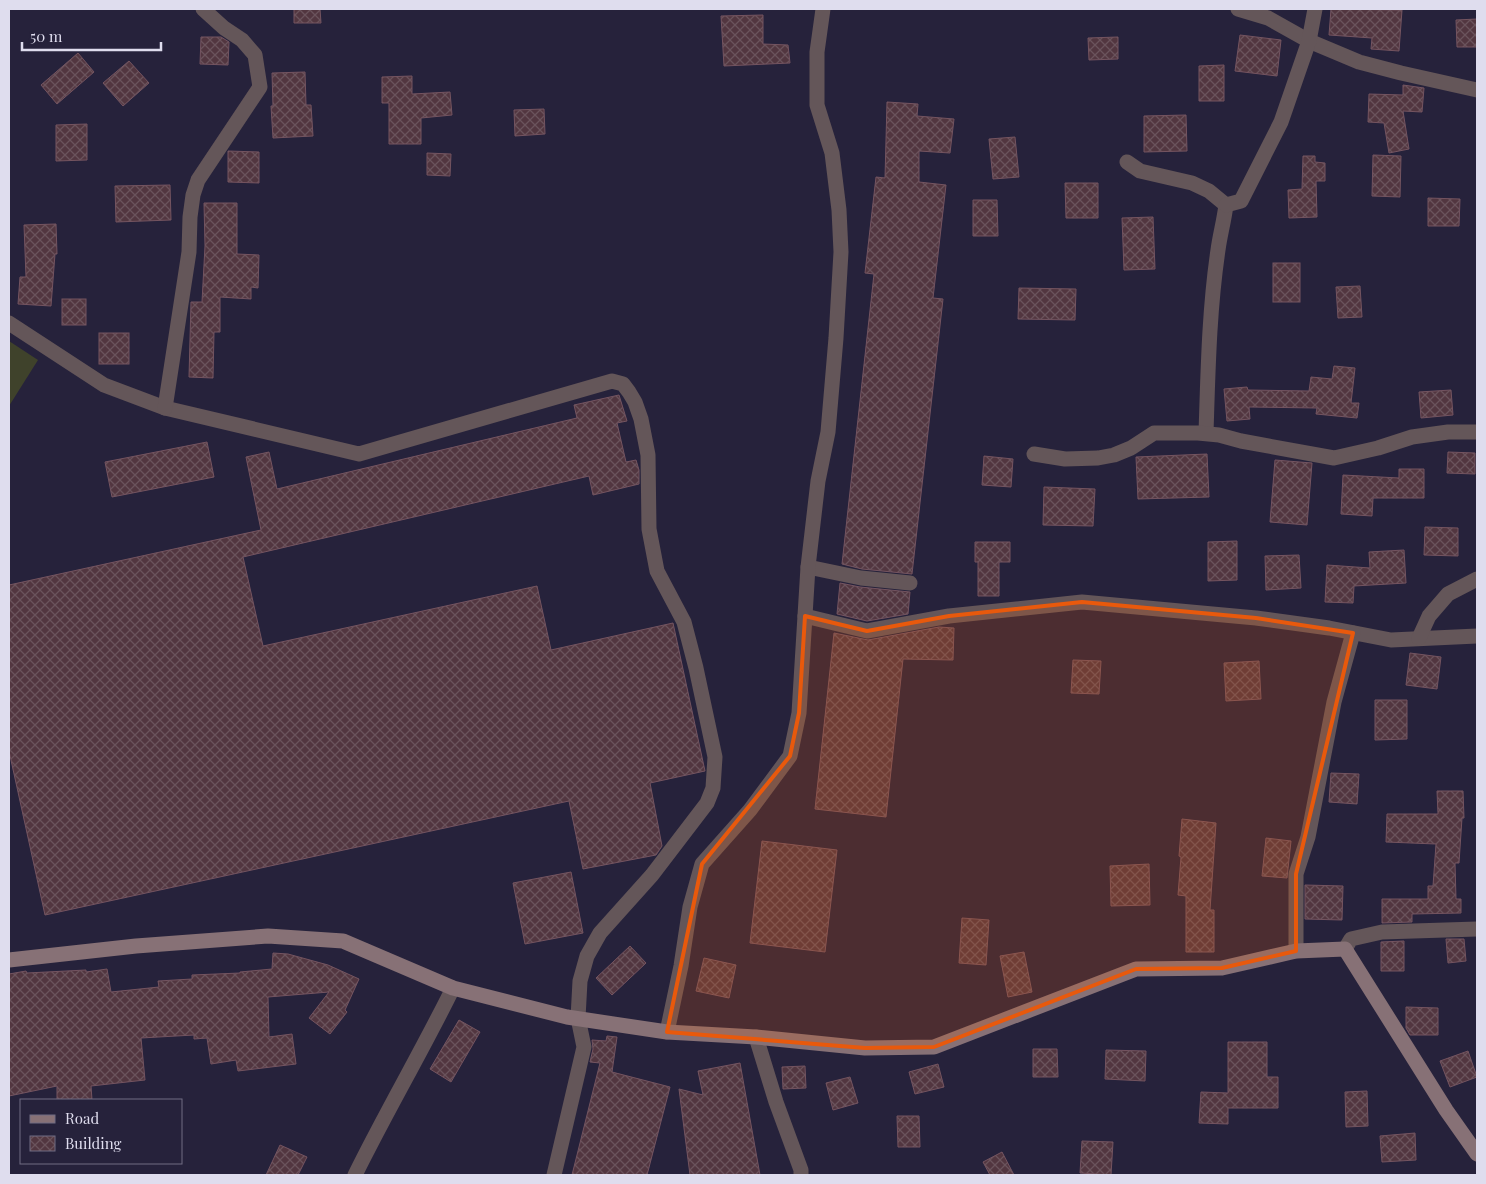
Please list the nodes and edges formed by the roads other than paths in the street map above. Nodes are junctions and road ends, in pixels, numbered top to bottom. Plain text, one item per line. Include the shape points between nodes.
1 (204, 9) edge
2 (823, 9) edge
3 (1238, 9) edge
4 (1315, 9) edge
5 (1309, 41) junction
6 (1477, 90) edge
7 (1127, 162) dead end
8 (1226, 205) junction
9 (9, 323) edge
10 (164, 408) junction
11 (1477, 432) edge
12 (1206, 433) junction
13 (1034, 454) dead end
14 (808, 567) junction
15 (1477, 579) edge
16 (910, 582) dead end
17 (805, 616) junction
18 (1353, 632) junction
19 (1477, 636) edge
20 (1419, 638) junction
21 (1477, 929) edge
22 (1345, 949) junction
23 (1296, 951) junction
24 (9, 960) edge
25 (453, 988) junction
26 (578, 1018) junction
27 (667, 1032) junction
28 (756, 1037) junction
29 (1477, 1154) edge
30 (355, 1175) edge
31 (554, 1175) edge
32 (801, 1175) edge

1 - 10 street via 255,55 260,86 198,180 193,194 189,252
2 - 14 street via 817,52 817,105 832,153 841,252 828,432 818,481
3 - 5 street via 1268,18
4 - 5 street
5 - 6 street via 1359,62
5 - 8 street via 1281,122 1241,201
7 - 8 street via 1140,171 1192,183 1209,191
8 - 12 street via 1212,312
9 - 10 street via 104,385
10 - 26 street via 359,454 612,381 623,384 629,392 641,419 648,455 649,530 658,571 684,622 715,757 707,803 652,875 600,934 587,956 580,981
11 - 12 street via 1448,432 1412,438 1334,458
12 - 13 street via 1154,433 1131,448 1098,458 1065,459
14 - 16 street via 861,578
14 - 17 street
15 - 20 street via 1448,594 1429,616
17 - 18 street via 867,631 948,616 1082,602 1256,618
17 - 27 street via 799,713 790,756 750,810 702,864 690,907
18 - 20 street via 1391,640
18 - 23 street via 1334,702 1308,837 1296,874
19 - 20 street
21 - 22 street via 1382,932 1350,939
22 - 23 main road
22 - 29 main road
23 - 28 main road via 1222,968 1136,969 934,1047 864,1048
24 - 25 main road via 268,936 343,942
25 - 26 main road
25 - 30 street
26 - 27 main road
26 - 31 street via 584,1047
27 - 28 main road
28 - 32 street

